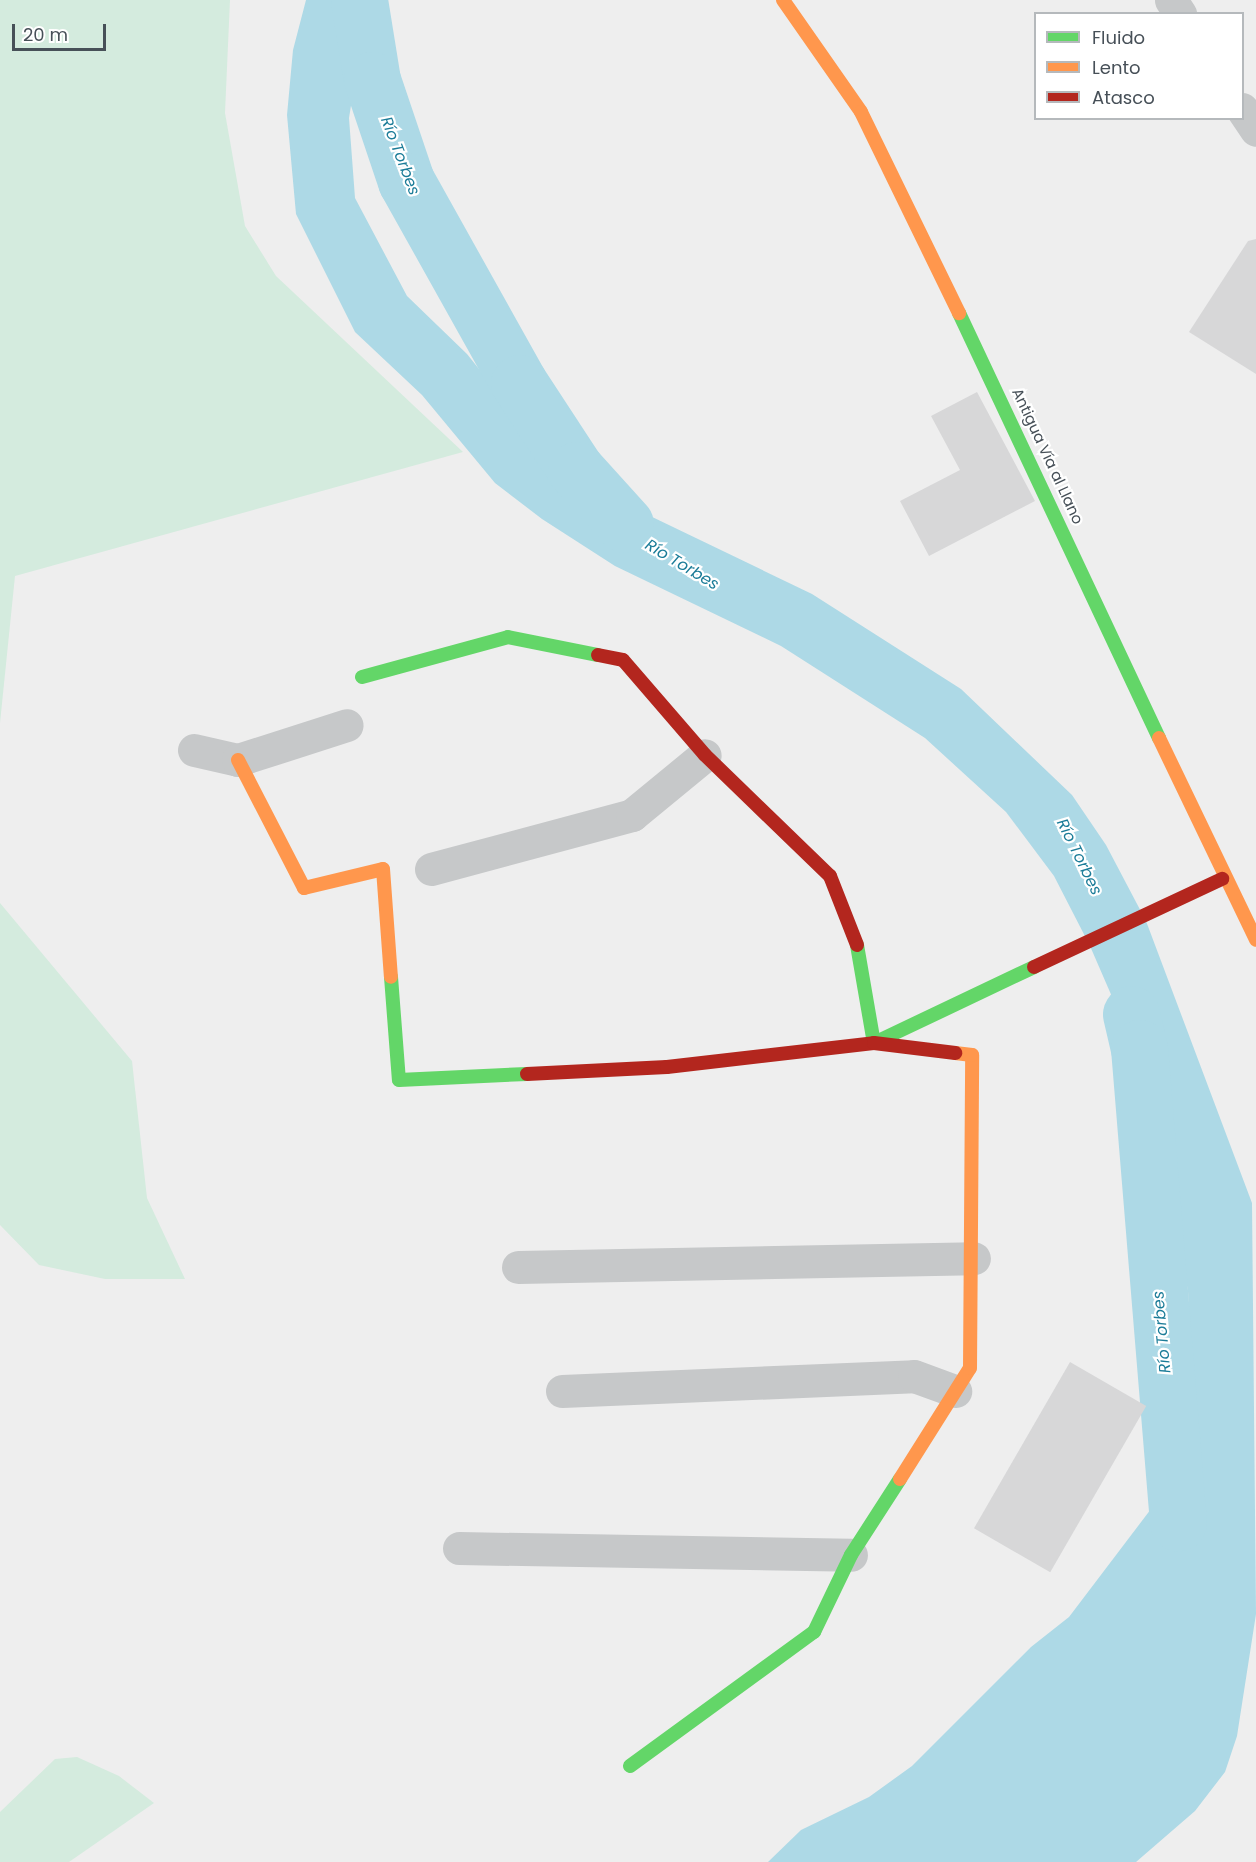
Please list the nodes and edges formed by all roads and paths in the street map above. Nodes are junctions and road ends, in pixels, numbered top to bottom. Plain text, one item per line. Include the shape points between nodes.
1 (783, 0) edge
2 (1244, 113) edge
3 (1256, 130) edge
4 (362, 677) dead end
5 (347, 725) dead end
6 (194, 750) dead end
7 (705, 755) junction
8 (238, 760) junction
9 (431, 869) dead end
10 (1222, 879) junction
11 (1256, 940) edge
12 (874, 1043) junction
13 (974, 1258) junction
14 (518, 1267) dead end
15 (562, 1391) dead end
16 (956, 1391) junction
17 (459, 1548) dead end
18 (851, 1555) junction
19 (630, 1766) dead end

1 - 10 street, Antigua Vía al Llano via 861,112 957,303
2 - 3 street
4 - 7 street via 508,638 623,660
5 - 8 street
6 - 8 street
7 - 9 street via 632,815
7 - 12 street via 830,876 863,962
8 - 12 street via 303,888 382,869 399,1080 667,1067
10 - 11 street, Antigua Vía al Llano
10 - 12 street
12 - 13 street via 972,1055
13 - 14 street
13 - 16 street via 970,1368
15 - 16 street via 914,1376
16 - 18 street
17 - 18 street
18 - 19 street via 814,1632

